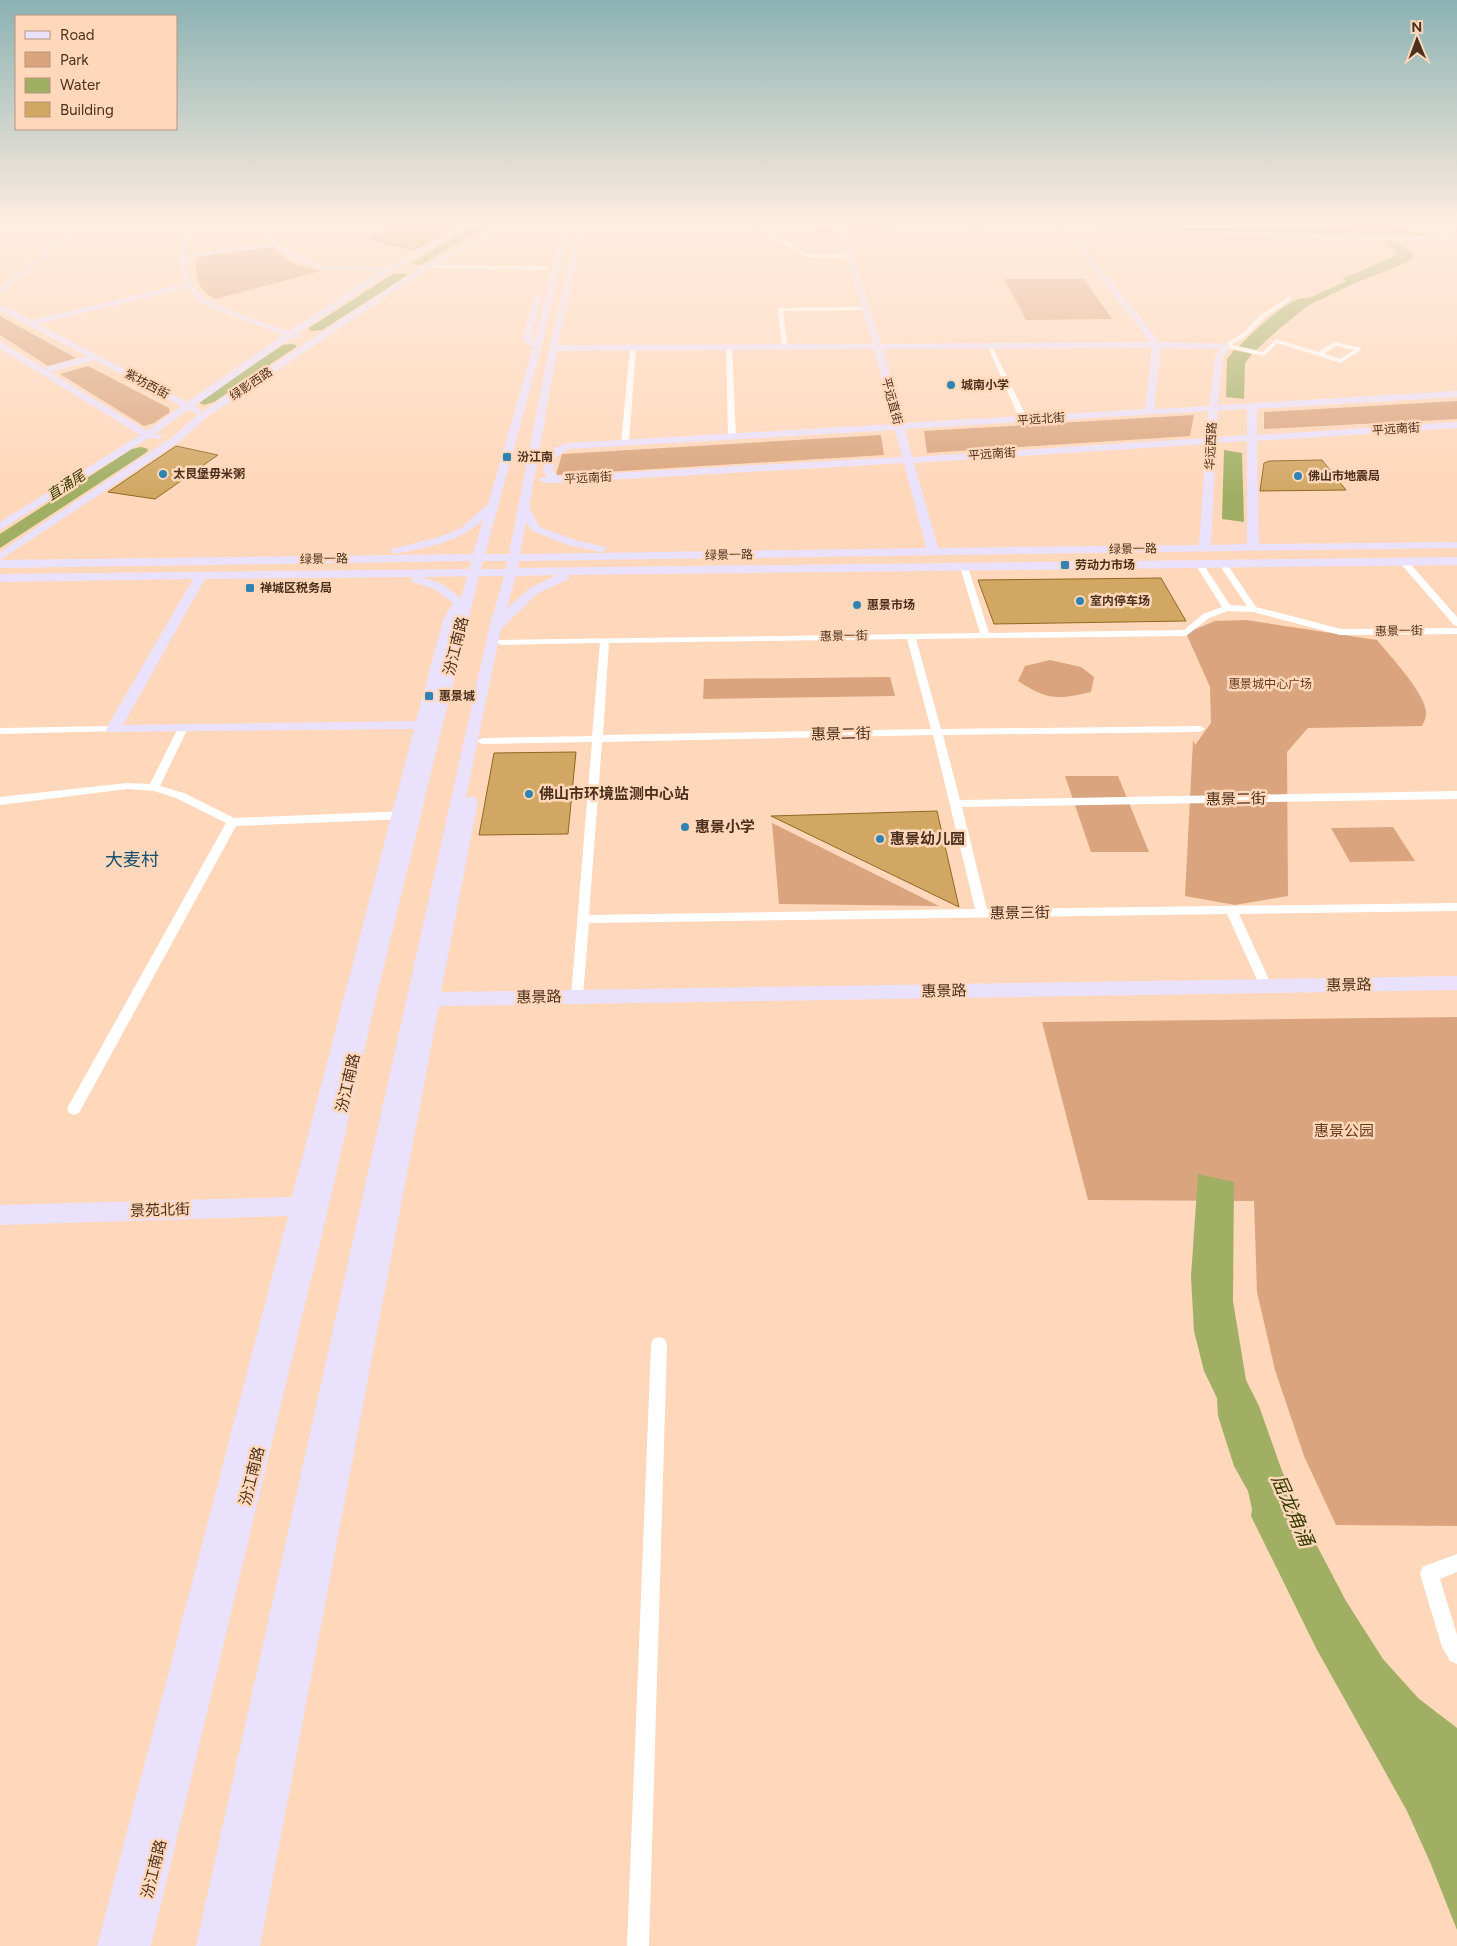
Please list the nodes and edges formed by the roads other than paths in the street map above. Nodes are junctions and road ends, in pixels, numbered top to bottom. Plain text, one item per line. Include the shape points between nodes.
1 (12, 313) edge
2 (74, 313) edge
3 (232, 313) edge
4 (323, 313) edge
5 (358, 313) edge
6 (534, 313) edge
7 (546, 313) edge
8 (561, 313) edge
9 (780, 313) edge
10 (867, 313) edge
11 (1132, 313) edge
12 (1268, 313) edge
13 (32, 323) junction
14 (529, 330) junction
15 (542, 330) junction
16 (289, 335) junction
17 (316, 341) junction
18 (0, 345) edge
19 (1157, 345) junction
20 (538, 346) junction
21 (989, 346) junction
22 (1226, 346) junction
23 (785, 347) junction
24 (878, 347) junction
25 (553, 348) junction
26 (633, 348) junction
27 (729, 348) junction
28 (1319, 354) junction
29 (95, 357) junction
30 (42, 371) junction
31 (557, 384) dead end
32 (1457, 394) edge
33 (188, 406) junction
34 (1252, 406) junction
35 (1213, 409) junction
36 (1149, 413) junction
37 (204, 415) junction
38 (1024, 420) junction
39 (1457, 425) edge
40 (899, 428) junction
41 (147, 435) junction
42 (732, 437) junction
43 (1252, 438) junction
44 (175, 440) junction
45 (1211, 440) junction
46 (625, 443) junction
47 (568, 446) junction
48 (544, 447) junction
49 (908, 460) junction
50 (535, 477) junction
51 (555, 480) junction
52 (493, 506) junction
53 (522, 506) junction
54 (530, 521) junction
55 (0, 527) edge
56 (1457, 545) edge
57 (1205, 548) junction
58 (1254, 548) junction
59 (933, 553) junction
60 (638, 556) junction
61 (0, 557) edge
62 (478, 557) junction
63 (513, 557) junction
64 (364, 559) junction
65 (1403, 561) junction
66 (1457, 561) edge
67 (1222, 563) junction
68 (0, 564) edge
69 (1199, 564) junction
70 (964, 567) junction
71 (583, 572) junction
72 (474, 573) junction
73 (511, 573) junction
74 (399, 574) junction
75 (201, 576) junction
76 (0, 578) edge
77 (462, 606) junction
78 (1227, 608) junction
79 (1253, 609) junction
80 (1457, 623) edge
81 (501, 629) junction
82 (1457, 631) edge
83 (985, 634) junction
84 (911, 636) junction
85 (605, 640) junction
86 (422, 725) junction
87 (183, 728) junction
88 (113, 729) junction
89 (1200, 730) dead end
90 (0, 731) edge
91 (936, 732) junction
92 (598, 739) junction
93 (482, 741) junction
94 (154, 788) junction
95 (1457, 795) edge
96 (0, 800) edge
97 (464, 800) junction
98 (956, 804) junction
99 (407, 815) junction
100 (232, 822) junction
101 (1457, 908) edge
102 (1231, 910) junction
103 (982, 914) junction
104 (583, 919) junction
105 (1457, 983) edge
106 (1266, 986) junction
107 (577, 996) junction
108 (431, 999) junction
109 (74, 1109) dead end
110 (310, 1206) junction
111 (0, 1215) edge
112 (659, 1345) dead end
113 (1457, 1562) edge
114 (1457, 1654) edge
115 (113, 1946) edge
116 (135, 1946) edge
117 (212, 1946) edge
118 (244, 1946) edge
119 (638, 1946) edge

1 - 13 street, 紫坊西街
2 - 13 street
3 - 16 street
4 - 16 street, 绿影西路
5 - 17 street, 绿影西路
6 - 14 street
7 - 15 street, 汾江南路
8 - 25 street
9 - 23 street
10 - 24 street, 平远直街
11 - 19 street
12 - 22 street
13 - 29 street, 紫坊西街
14 - 15 street
14 - 20 street via 526,340
15 - 20 street, 汾江南路
16 - 17 street
16 - 33 street, 绿影西路
17 - 37 street, 绿影西路
18 - 30 street
19 - 21 street
19 - 22 street
19 - 36 street
20 - 52 street, 汾江南路
21 - 24 street
21 - 38 street
22 - 28 street via 1264,354 1276,341
22 - 35 street, 华远西路 via 1219,357
23 - 24 street
23 - 27 street
24 - 40 street, 平远直街
25 - 26 street
25 - 50 street
26 - 27 street
26 - 46 street
27 - 42 street
28 - 28 street via 1335,344 1359,349 1341,361
29 - 30 street
29 - 33 street, 紫坊西街
30 - 41 street
31 - 48 street
32 - 34 street, 平远北街
33 - 37 street, 紫坊西街
33 - 41 street, 绿影西路
34 - 35 street, 平远北街
34 - 43 street
35 - 36 street, 平远北街
35 - 45 street, 华远西路
36 - 38 street, 平远北街
37 - 44 street, 绿影西路
38 - 40 street, 平远北街
39 - 43 street, 平远南街
40 - 42 street, 平远北街
40 - 49 street, 平远直街
41 - 44 street
41 - 55 street, 绿影西路
42 - 46 street, 平远北街
43 - 45 street, 平远南街
43 - 58 street
44 - 61 street, 绿影西路
45 - 49 street, 平远南街
45 - 57 street, 华远西路
46 - 47 street, 平远北街
47 - 48 street, 平远北街
47 - 51 street via 550,457 548,470
48 - 50 street
49 - 51 street, 平远南街
49 - 59 street, 平远直街
50 - 51 street, 平远南街
50 - 53 street
50 - 54 street
52 - 62 street, 汾江南路
52 - 64 street via 466,530 443,540
53 - 54 street
53 - 63 street
54 - 60 street via 536,529 572,543
56 - 58 street, 绿景一路
57 - 58 street, 绿景一路
57 - 59 street, 绿景一路
59 - 60 street, 绿景一路
60 - 63 street, 绿景一路
62 - 63 street, 绿景一路
62 - 64 street, 绿景一路
62 - 72 street, 汾江南路
63 - 73 street
64 - 68 street, 绿景一路
65 - 66 street, 绿景一路
65 - 67 street, 绿景一路
65 - 80 street
67 - 69 street, 绿景一路
67 - 79 street
69 - 70 street, 绿景一路
69 - 78 street
70 - 71 street, 绿景一路
70 - 83 street
71 - 73 street, 绿景一路
71 - 81 street via 546,582 528,594
72 - 73 street, 绿景一路
72 - 74 street, 绿景一路
72 - 77 street, 汾江南路
73 - 81 street
74 - 75 street, 绿景一路
74 - 77 street via 432,583 452,594
75 - 76 street, 绿景一路
75 - 88 street
77 - 86 street via 449,620
77 - 99 street, 汾江南路
78 - 79 street, 惠景一街
78 - 83 street, 惠景一街 via 1206,616 1186,633
79 - 82 street, 惠景一街 via 1340,632
81 - 85 street, 惠景一街
81 - 93 street
81 - 97 street
83 - 84 street, 惠景一街
84 - 85 street, 惠景一街
84 - 91 street
85 - 92 street
86 - 87 street
86 - 99 street
87 - 88 street
87 - 94 street
88 - 90 street
89 - 91 street, 惠景二街
91 - 92 street, 惠景二街
91 - 98 street
92 - 93 street, 惠景二街
92 - 104 street
93 - 97 street
94 - 96 street via 127,786
94 - 100 street via 180,795
95 - 98 street, 惠景二街
97 - 108 street
97 - 117 street
98 - 103 street
99 - 100 street
99 - 110 street, 汾江南路 via 366,1002
100 - 109 street
101 - 102 street, 惠景三街
102 - 103 street, 惠景三街
102 - 106 street
103 - 104 street, 惠景三街
104 - 107 street
105 - 106 street, 惠景路
106 - 107 street, 惠景路
107 - 108 street, 惠景路
108 - 118 street
110 - 111 street, 景苑北街
110 - 115 street
110 - 116 street, 汾江南路
112 - 119 street
113 - 114 street via 1429,1574 1449,1640

